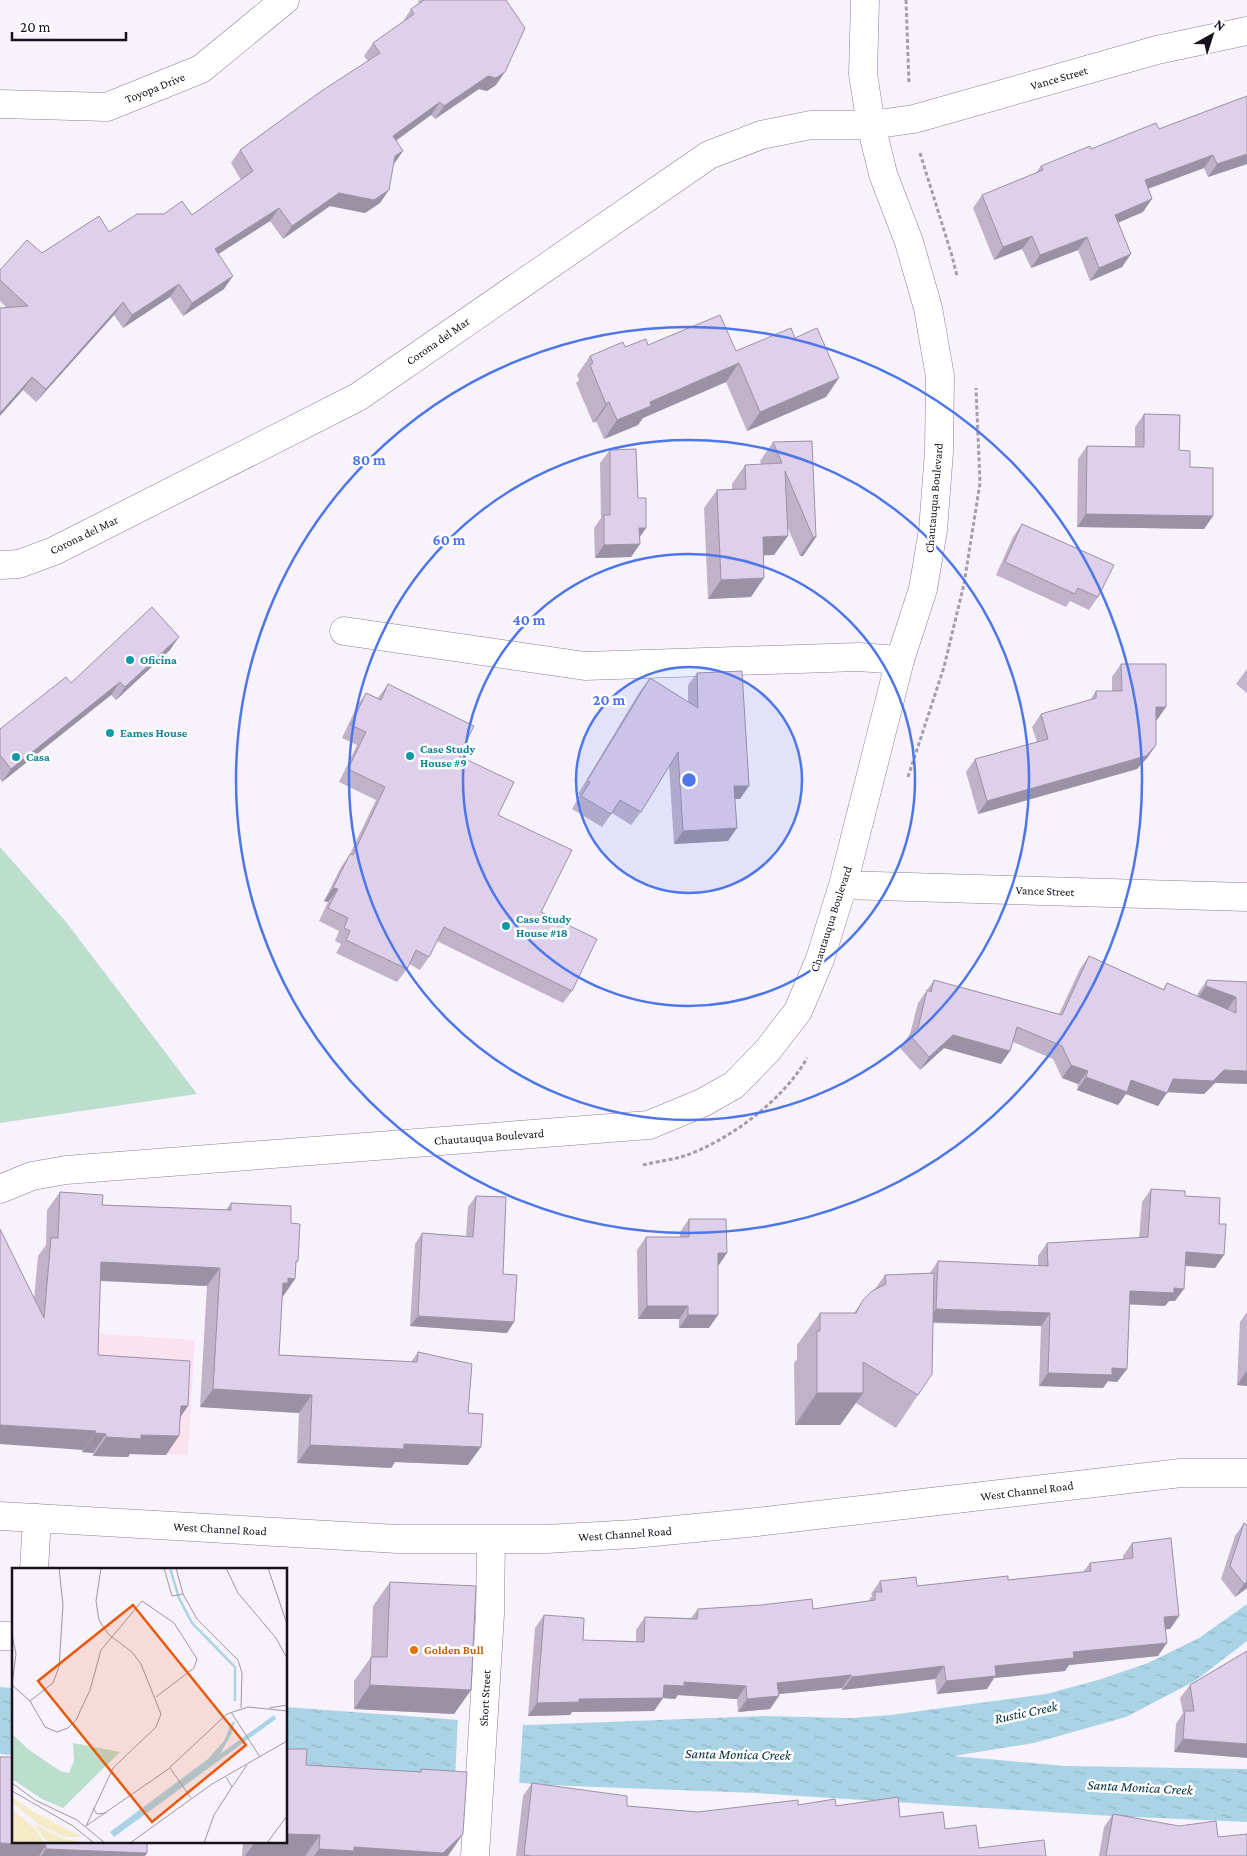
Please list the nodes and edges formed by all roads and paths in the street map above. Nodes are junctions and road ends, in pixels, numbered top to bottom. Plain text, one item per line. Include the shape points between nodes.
1 (285, 0) edge
2 (866, 0) edge
3 (906, 0) edge
4 (1247, 31) edge
5 (910, 88) dead end
6 (0, 104) edge
7 (871, 125) junction
8 (922, 163) dead end
9 (914, 165) dead end
10 (0, 566) edge
11 (344, 630) dead end
12 (900, 660) junction
13 (843, 885) junction
14 (1247, 897) edge
15 (0, 1189) edge
16 (1247, 1473) edge
17 (0, 1516) edge
18 (37, 1518) junction
19 (491, 1540) junction
20 (34, 1568) edge
21 (475, 1856) edge

1 - 6 street, Toyopa Drive via 201,69 107,107
2 - 7 street, Chautauqua Boulevard via 864,74
3 - 5 path
4 - 7 street, Vance Street via 1157,50 934,114
7 - 10 street, Corona del Mar via 811,125 762,135 709,155 358,397 54,551 19,564
7 - 12 street, Chautauqua Boulevard via 883,174 909,242 928,308 940,376 933,530 923,589
8 - 9 path
11 - 12 street via 585,666 858,657
12 - 13 street, Chautauqua Boulevard
13 - 14 street, Vance Street
13 - 15 street, Chautauqua Boulevard via 820,960 798,1011 768,1050 734,1085 702,1103 649,1125 66,1170 32,1176
16 - 19 street, West Channel Road via 1181,1472 634,1534
17 - 18 street, West Channel Road
18 - 19 street, West Channel Road via 351,1537
18 - 20 street
19 - 21 street, Short Street

